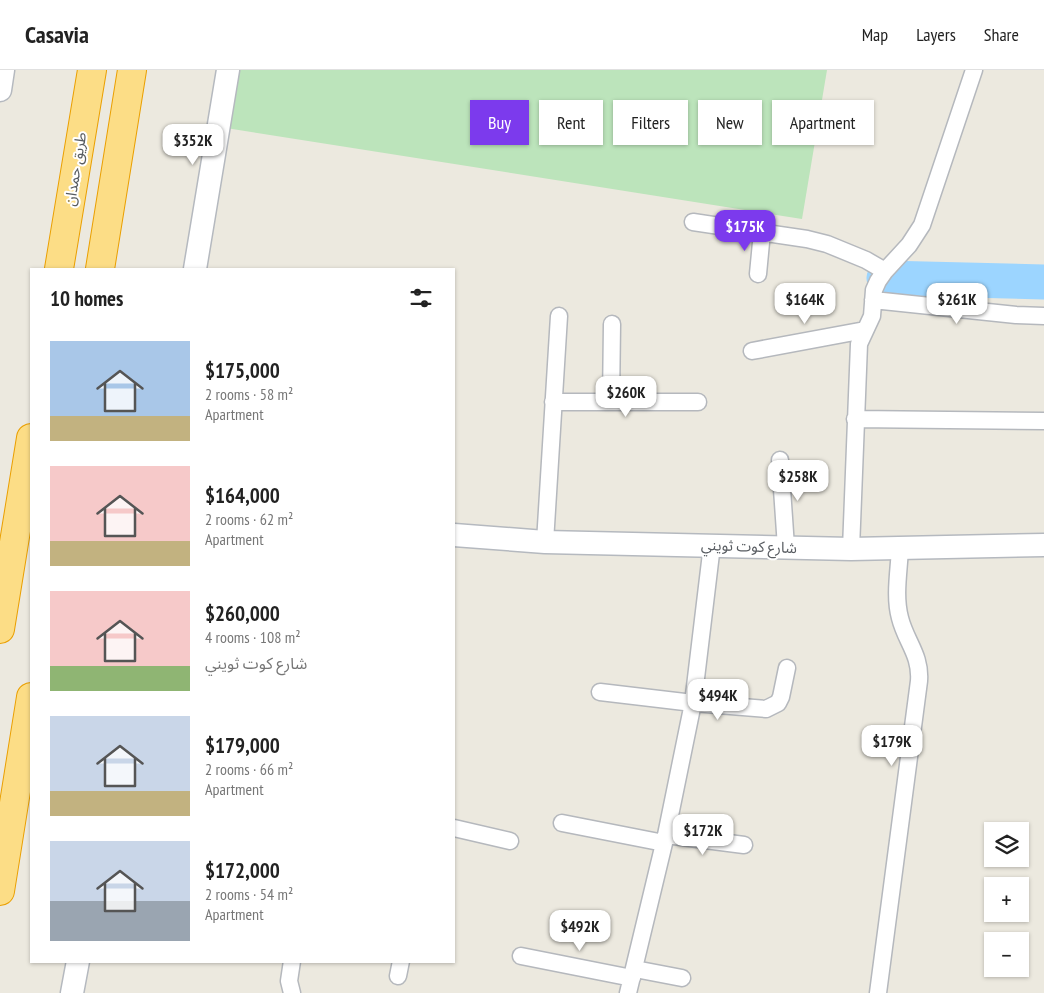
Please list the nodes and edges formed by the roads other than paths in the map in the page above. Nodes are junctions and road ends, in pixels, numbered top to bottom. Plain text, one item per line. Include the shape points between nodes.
1 (3, 70) edge
2 (92, 70) edge
3 (132, 70) edge
4 (228, 70) edge
5 (974, 70) edge
6 (0, 90) edge
7 (693, 222) dead end
8 (762, 232) junction
9 (59, 268) edge
10 (100, 268) edge
11 (195, 268) edge
12 (885, 271) junction
13 (758, 274) dead end
14 (873, 300) junction
15 (558, 316) dead end
16 (1044, 316) edge
17 (612, 324) dead end
18 (865, 330) junction
19 (752, 351) dead end
20 (553, 402) junction
21 (611, 402) junction
22 (698, 402) dead end
23 (855, 419) junction
24 (1044, 421) edge
25 (30, 444) edge
26 (780, 460) dead end
27 (455, 536) edge
28 (545, 542) junction
29 (712, 545) junction
30 (1044, 545) edge
31 (786, 547) junction
32 (851, 548) junction
33 (900, 548) junction
34 (0, 629) edge
35 (787, 668) dead end
36 (600, 692) dead end
37 (30, 703) edge
38 (693, 703) junction
39 (562, 823) dead end
40 (455, 828) edge
41 (665, 839) junction
42 (510, 841) dead end
43 (744, 845) dead end
44 (0, 891) edge
45 (521, 956) dead end
46 (78, 963) edge
47 (292, 963) edge
48 (682, 978) dead end
49 (632, 980) edge
50 (72, 993) edge
51 (292, 993) edge
52 (878, 993) edge

1 - 6 main road
2 - 9 highway, طريق حمدان
3 - 10 highway
4 - 11 main road
5 - 12 street via 922,225
7 - 8 street
8 - 12 street via 827,244
8 - 13 street
12 - 14 street via 874,290
14 - 16 street
14 - 18 street via 872,316
15 - 20 street
17 - 21 street
18 - 19 street
18 - 23 street via 858,352
20 - 21 street
20 - 28 street
21 - 22 street
23 - 24 street
23 - 32 street
25 - 34 highway
26 - 31 street
27 - 28 main road, شارع كوت ثويني
28 - 29 main road, شارع كوت ثويني
29 - 31 main road, شارع كوت ثويني
29 - 38 street
30 - 33 main road, شارع كوت ثويني
31 - 32 main road, شارع كوت ثويني
32 - 33 main road, شارع كوت ثويني
33 - 52 street via 898,609 920,672
35 - 38 street via 781,697 772,707
36 - 38 street
37 - 44 highway
38 - 41 street
39 - 41 street
40 - 42 street
41 - 43 street
41 - 49 street
45 - 49 street
46 - 50 main road
47 - 51 street via 289,981
48 - 49 street

